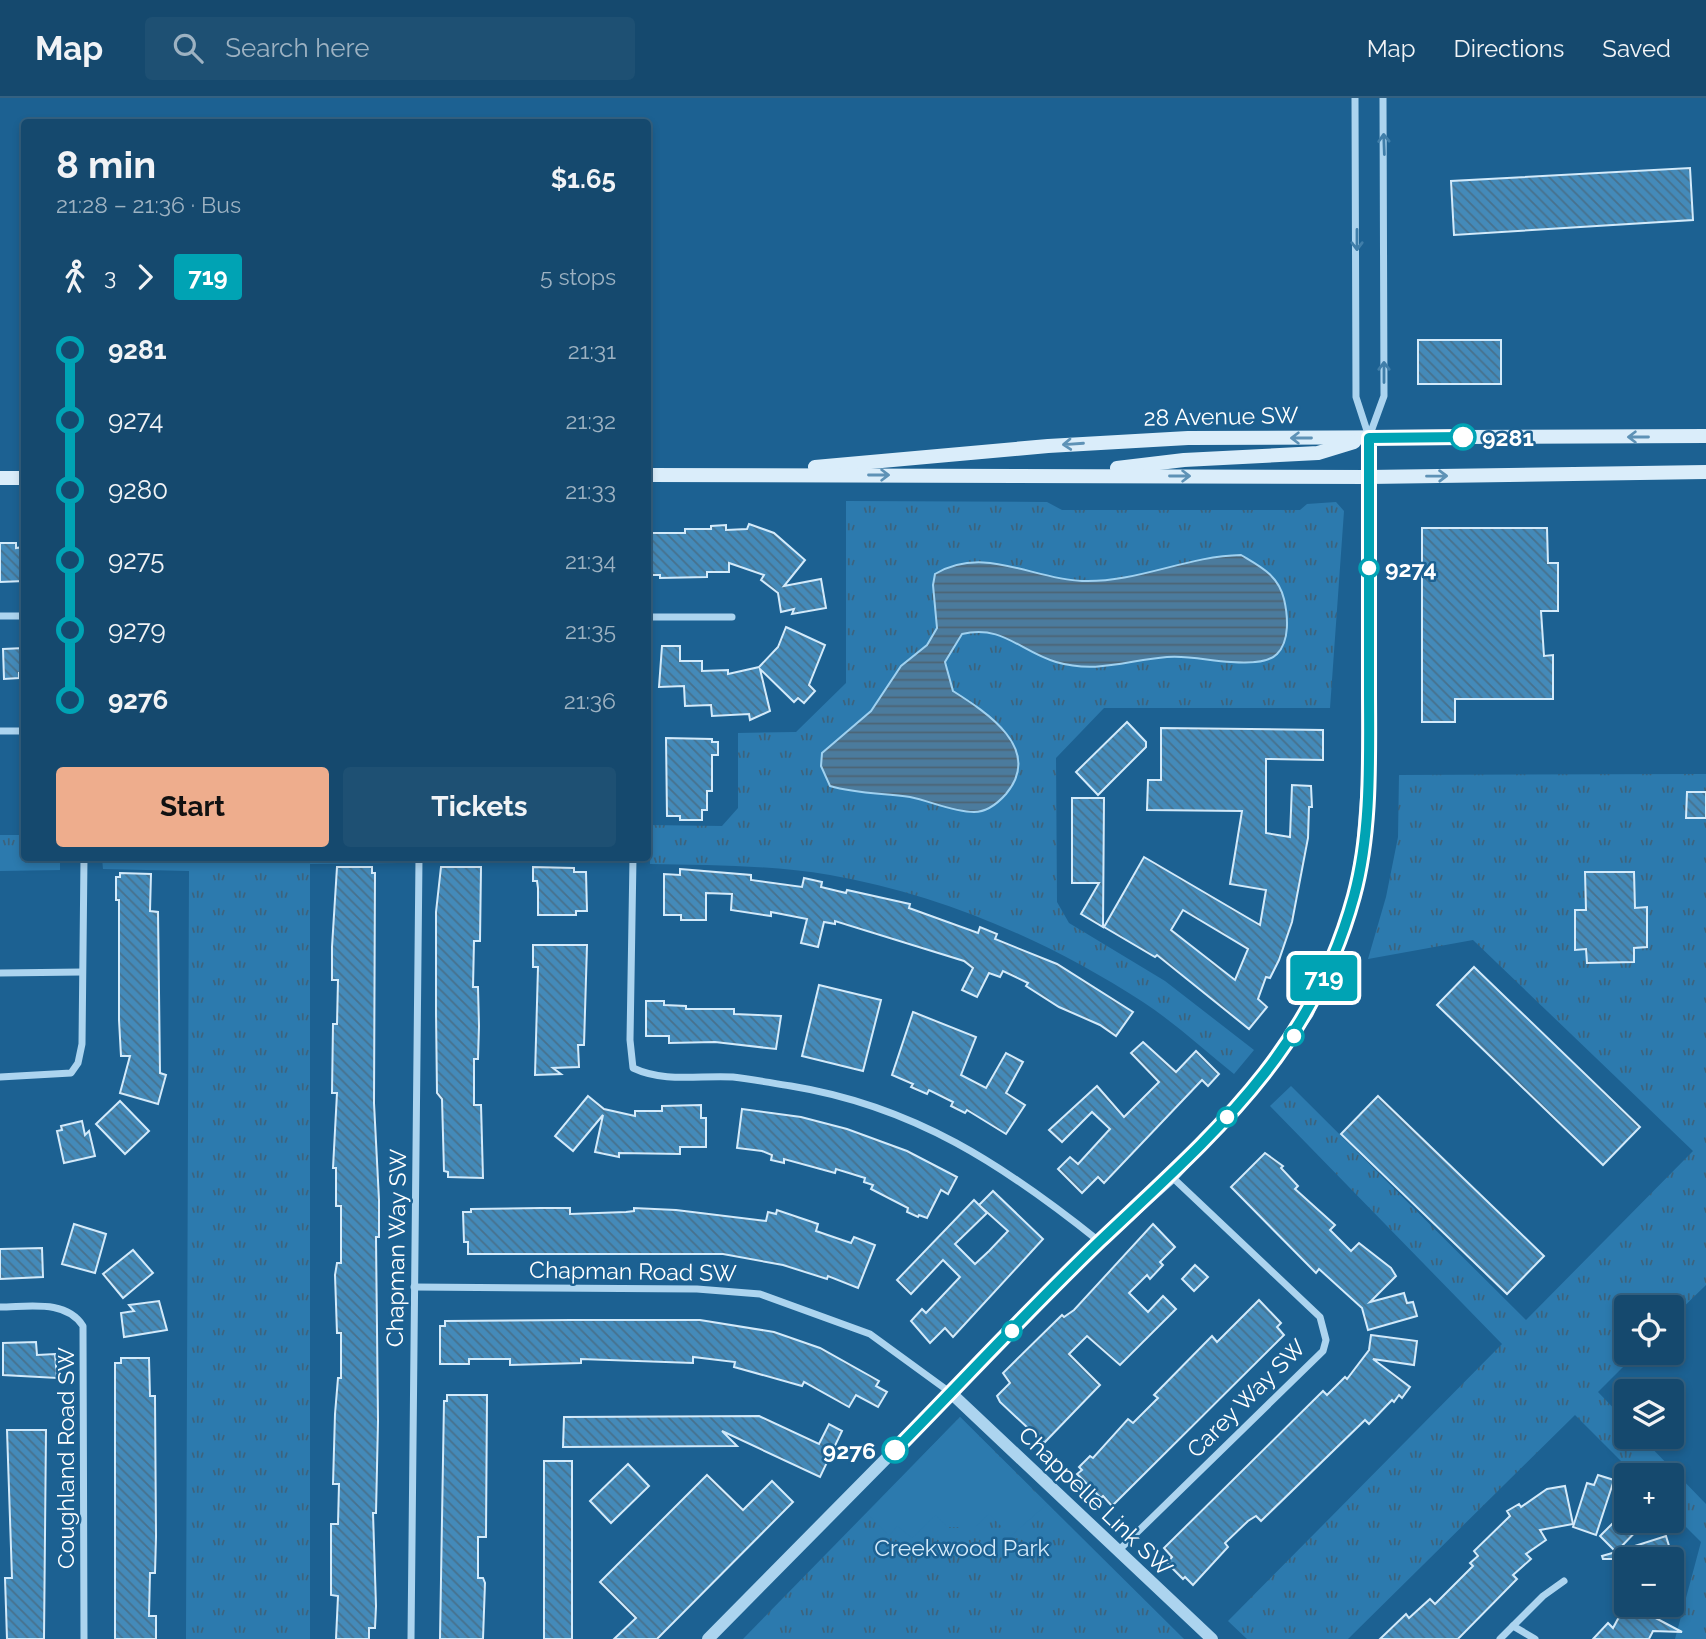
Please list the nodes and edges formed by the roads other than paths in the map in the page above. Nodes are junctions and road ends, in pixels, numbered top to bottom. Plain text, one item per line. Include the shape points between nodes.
1 (1355, 98) edge
2 (1383, 98) edge
3 (1706, 436) edge
4 (1369, 438) junction
5 (1706, 472) edge
6 (651, 475) edge
7 (737, 475) junction
8 (1053, 476) junction
9 (1369, 477) junction
10 (0, 478) edge
11 (21, 478) edge
12 (0, 616) edge
13 (21, 616) edge
14 (651, 617) edge
15 (732, 617) dead end
16 (0, 731) edge
17 (21, 731) edge
18 (84, 861) edge
19 (419, 861) edge
20 (633, 861) edge
21 (82, 972) junction
22 (0, 973) edge
23 (0, 1077) edge
24 (1172, 1177) junction
25 (1100, 1242) junction
26 (414, 1287) junction
27 (0, 1307) edge
28 (951, 1393) junction
29 (1118, 1552) junction
30 (1564, 1581) dead end
31 (1513, 1626) junction
32 (84, 1639) edge
33 (411, 1639) edge
34 (708, 1639) edge
35 (1212, 1639) edge
36 (1500, 1639) edge
37 (1535, 1639) edge

1 -> 4 street via 1356,397
4 -> 2 street via 1384,396
3 -> 4 main road, 28 Avenue SW
4 -> 7 main road, 28 Avenue SW via 1116,441
4 - 8 main road via 1318,453 1184,460
4 - 9 street
9 -> 5 main road, 28 Avenue SW
6 - 7 main road, 28 Avenue SW
7 -> 8 main road, 28 Avenue SW
8 -> 9 main road, 28 Avenue SW
9 - 24 street via 1368,772 1354,894 1323,981 1287,1047
10 - 11 main road
12 - 13 street
14 - 15 street
16 - 17 street
18 - 21 street
19 - 26 street, Chapman Way SW
20 - 25 street via 633,1068 662,1077 733,1077 790,1086 843,1096 901,1116 1002,1168
21 - 22 street
21 - 23 street via 82,1044 71,1073
24 - 25 street
24 - 29 street, Carey Way SW via 1320,1317 1326,1340 1323,1351
25 - 28 street
26 - 28 street, Chapman Road SW via 697,1289 760,1294 870,1334
26 - 33 street, Chapman Way SW
27 - 32 street, Coughland Road SW via 64,1309 83,1326
28 - 29 street, Chappelle Link SW
28 - 34 street
29 - 35 street, Chappelle Link SW
30 - 31 street
31 - 36 street
31 - 37 street

